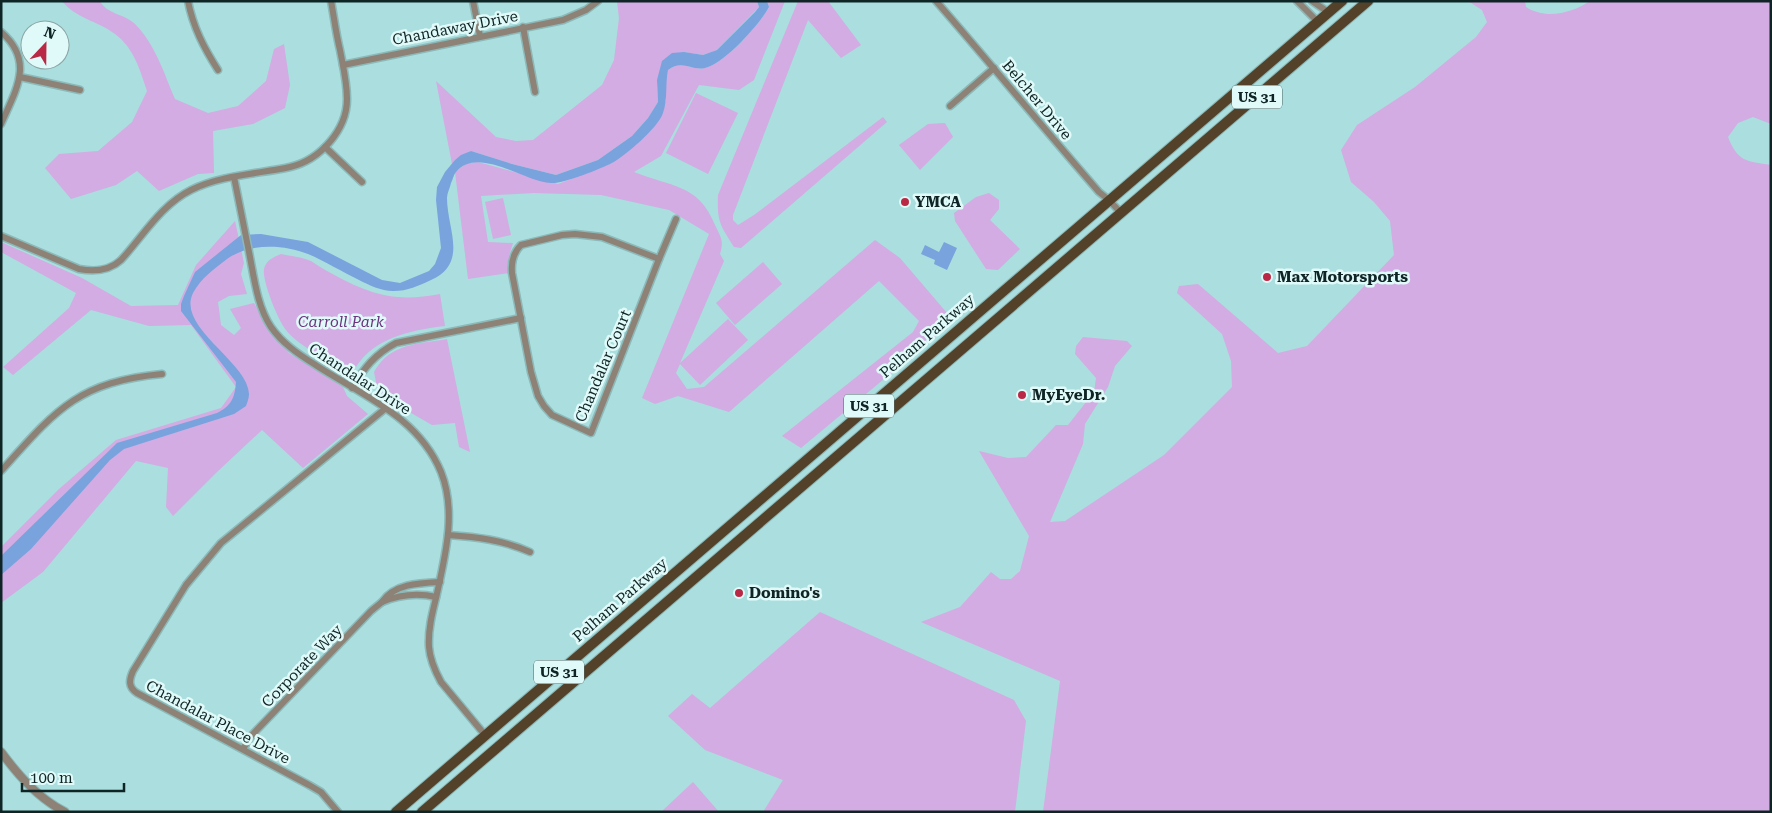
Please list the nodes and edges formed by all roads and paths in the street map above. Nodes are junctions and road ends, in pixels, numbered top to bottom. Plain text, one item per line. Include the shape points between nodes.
1 (188, 1) edge
2 (331, 1) edge
3 (473, 1) edge
4 (598, 1) edge
5 (936, 1) edge
6 (1298, 1) edge
7 (1312, 1) edge
8 (1342, 1) edge
9 (1368, 1) edge
10 (1328, 12) junction
11 (1318, 22) junction
12 (1340, 25) junction
13 (523, 27) junction
14 (1, 32) edge
15 (480, 36) junction
16 (343, 65) junction
17 (994, 68) junction
18 (218, 70) dead end
19 (20, 77) junction
20 (80, 90) dead end
21 (535, 92) dead end
22 (950, 106) dead end
23 (1, 124) edge
24 (1190, 131) junction
25 (1201, 144) junction
26 (325, 147) junction
27 (1152, 164) junction
28 (234, 177) junction
29 (1163, 177) junction
30 (362, 182) dead end
31 (1110, 200) junction
32 (1121, 213) junction
33 (676, 219) dead end
34 (1080, 225) junction
35 (1, 236) edge
36 (1091, 239) junction
37 (660, 259) junction
38 (521, 318) junction
39 (966, 322) junction
40 (982, 332) junction
41 (162, 374) dead end
42 (352, 388) junction
43 (386, 408) junction
44 (799, 466) junction
45 (1, 471) edge
46 (811, 479) junction
47 (722, 532) junction
48 (448, 535) junction
49 (733, 545) junction
50 (530, 552) dead end
51 (440, 582) junction
52 (650, 594) junction
53 (436, 597) junction
54 (382, 602) junction
55 (662, 606) junction
56 (518, 707) junction
57 (530, 719) junction
58 (485, 735) junction
59 (497, 748) junction
60 (243, 749) junction
61 (1, 752) edge
62 (65, 812) edge
63 (338, 812) edge
64 (396, 812) edge
65 (422, 812) edge

1 - 18 street via 198,34
2 - 16 street
3 - 15 street
4 - 13 street, Chandaway Drive via 570,18
5 - 17 street, Belcher Drive
6 - 11 street
7 - 10 street
8 - 10 main road, Pelham Parkway / US 31
9 - 12 main road, US 31
10 - 11 main road, Pelham Parkway / US 31
10 - 12 main road
11 - 24 main road, Pelham Parkway / US 31
12 - 25 main road, US 31
13 - 15 street, Chandaway Drive
13 - 21 street
14 - 19 street via 15,45
15 - 16 street, Chandaway Drive
16 - 26 street via 347,98 345,112 336,135
17 - 22 street
17 - 31 street, Belcher Drive via 1093,186
19 - 20 street
19 - 23 street
24 - 25 main road
24 - 27 main road, Pelham Parkway / US 31
25 - 29 main road, US 31
26 - 28 street via 300,164
26 - 30 street
27 - 29 main road
27 - 31 main road, Pelham Parkway / US 31
28 - 35 street via 206,184 174,200 121,260 102,270 79,269
28 - 42 street, Chandalar Drive via 263,313 284,342
29 - 32 main road, US 31
31 - 32 street, Belcher Drive
31 - 34 main road, Pelham Parkway / US 31
32 - 36 main road, US 31
33 - 37 street, Chandalar Court
34 - 36 main road
34 - 39 main road, Pelham Parkway / US 31
36 - 40 main road, US 31
37 - 38 street, Chandalar Court via 589,234 562,235 525,243 517,249 511,266
37 - 38 street, Chandalar Court via 591,433 552,415 540,401
38 - 42 street via 396,343 370,362
39 - 40 main road
39 - 44 main road, Pelham Parkway / US 31
40 - 46 main road, US 31
41 - 45 street via 111,382 76,398 45,423
42 - 43 street, Chandalar Drive
43 - 48 street, Chandalar Drive via 412,428 438,466 447,494
43 - 60 street, Chandalar Place Drive via 216,549 186,585 131,676 129,684 137,693
44 - 46 main road
44 - 47 main road, Pelham Parkway / US 31
46 - 49 main road, US 31
47 - 49 main road
47 - 52 main road, Pelham Parkway / US 31
48 - 50 street via 500,541
48 - 51 street, Chandalar Drive
49 - 55 main road, US 31
51 - 53 street, Chandalar Drive
51 - 54 street, Corporate Way via 401,587
52 - 55 main road
52 - 56 main road, Pelham Parkway / US 31
53 - 54 street, Corporate Way via 407,595
53 - 58 street, Chandalar Drive via 429,644 435,672
54 - 60 street, Corporate Way via 251,736
55 - 57 main road, US 31
56 - 57 main road
56 - 58 main road, Pelham Parkway / US 31
57 - 59 main road, US 31
58 - 59 main road
58 - 64 main road, Pelham Parkway / US 31
59 - 65 main road, US 31
60 - 63 street, Chandalar Place Drive via 321,792
61 - 62 street via 35,792

